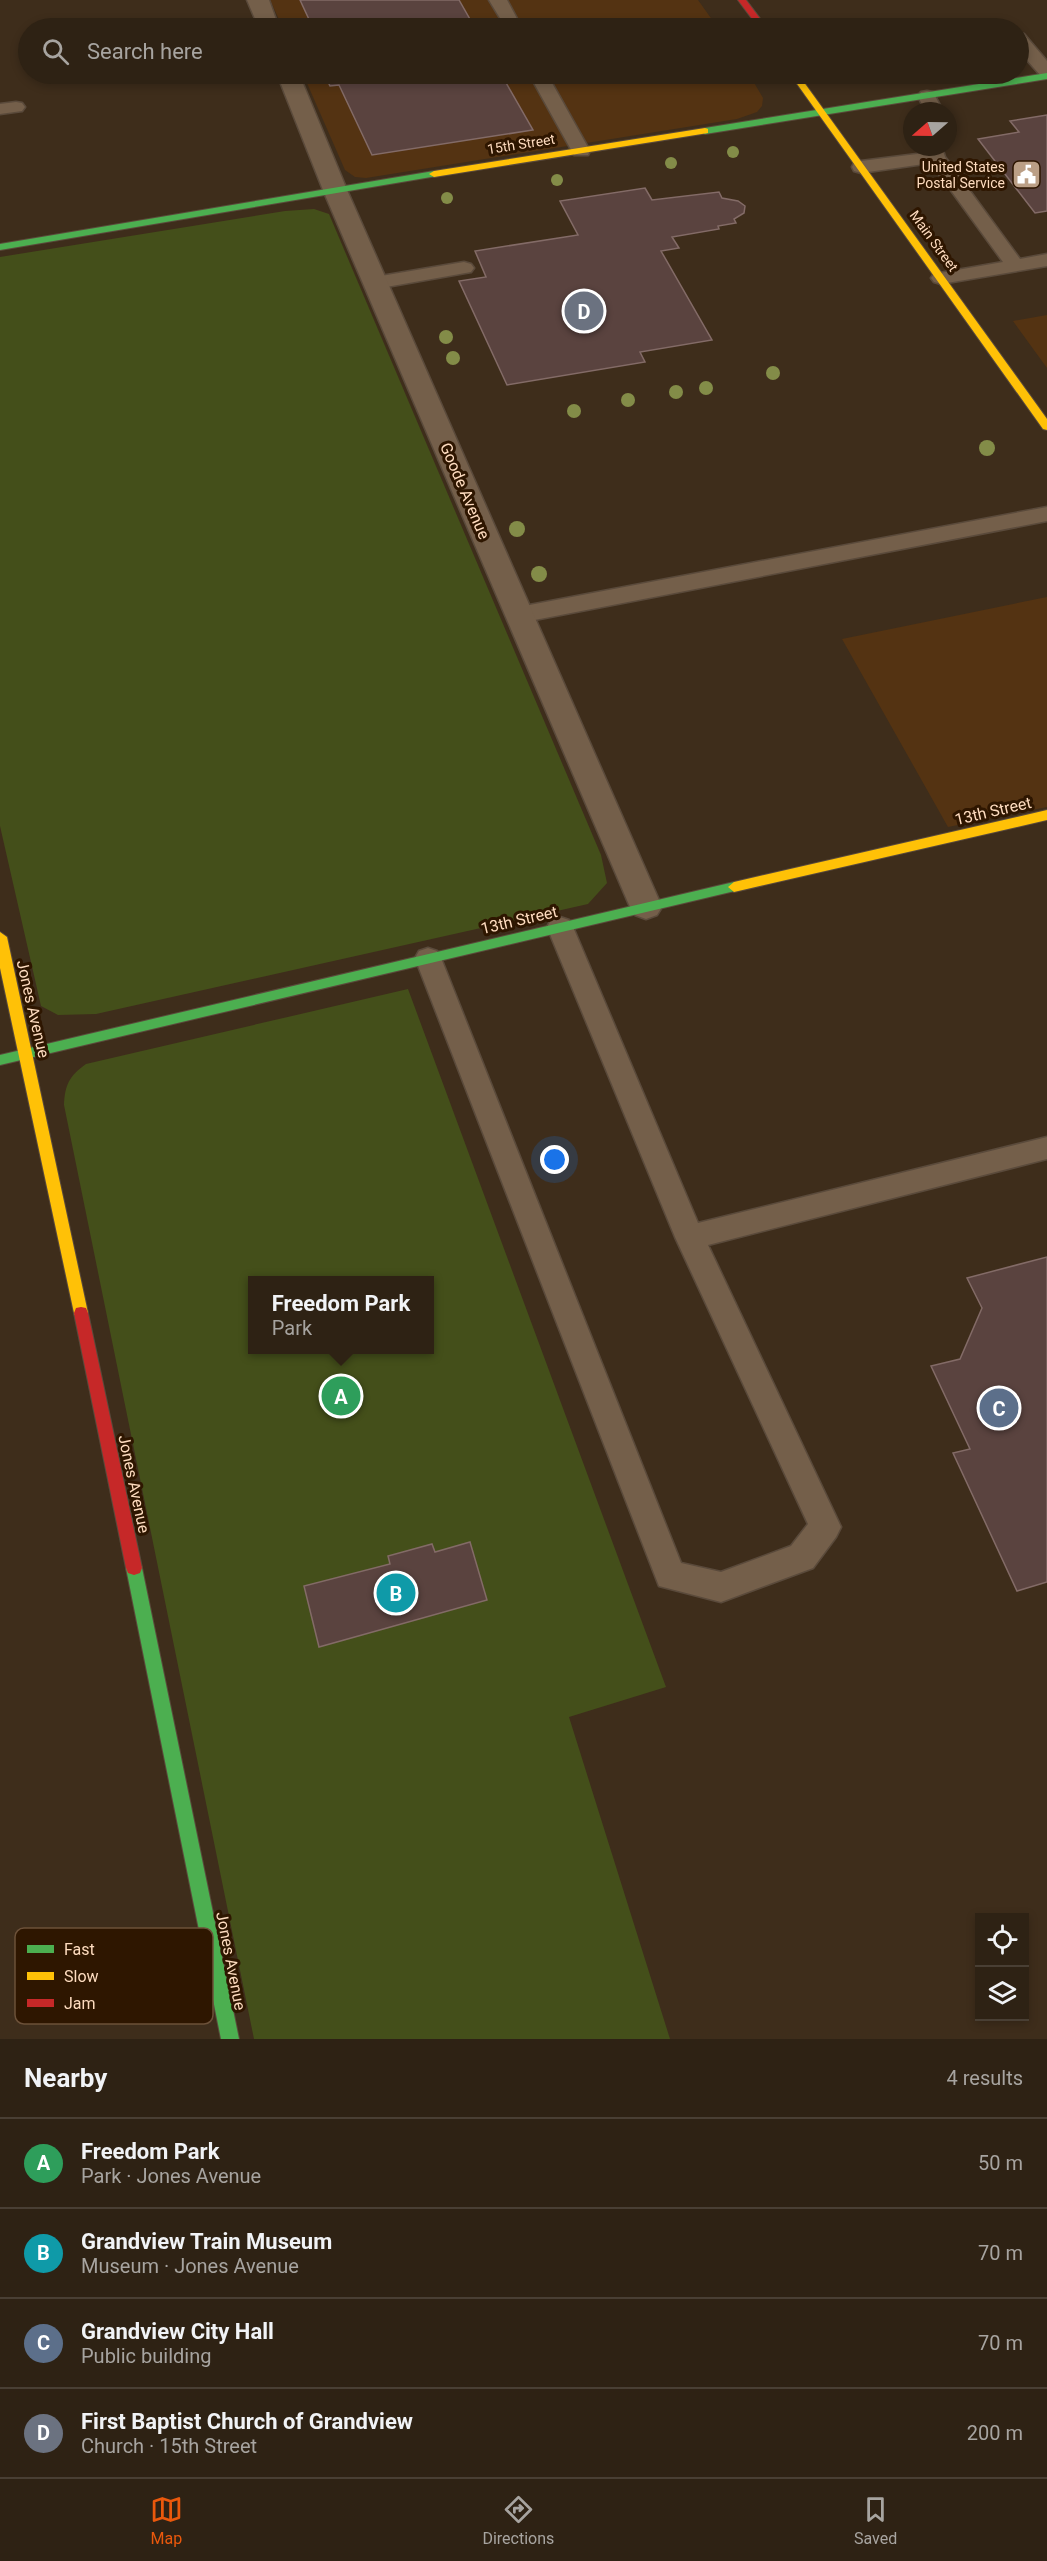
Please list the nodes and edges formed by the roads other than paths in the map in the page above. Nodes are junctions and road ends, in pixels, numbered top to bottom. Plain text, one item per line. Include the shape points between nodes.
1 (258, 0) edge
2 (498, 0) edge
3 (742, 0) edge
4 (265, 18) edge
5 (508, 18) edge
6 (756, 18) edge
7 (1029, 52) edge
8 (1047, 74) edge
9 (1029, 78) edge
10 (292, 84) edge
11 (544, 84) edge
12 (801, 84) edge
13 (1007, 84) edge
14 (935, 102) edge
15 (903, 105) edge
16 (822, 112) junction
17 (581, 151) junction
18 (915, 156) edge
19 (937, 156) edge
20 (861, 167) junction
21 (335, 190) junction
22 (0, 247) edge
23 (1047, 260) edge
24 (1015, 265) junction
25 (465, 268) dead end
26 (941, 278) junction
27 (375, 283) junction
28 (1047, 427) edge
29 (1047, 514) edge
30 (519, 615) junction
31 (1047, 815) edge
32 (646, 907) junction
33 (560, 927) junction
34 (0, 938) edge
35 (428, 958) junction
36 (27, 1054) junction
37 (0, 1060) edge
38 (1047, 1148) edge
39 (690, 1237) junction
40 (208, 1928) edge
41 (213, 1952) edge
42 (230, 2039) edge

1 - 4 street
2 - 5 lane
3 - 6 street
7 - 8 lane
8 - 9 street, 15th Street
10 - 21 street, Goode Avenue
11 - 17 lane
12 - 16 street, Main Street
13 - 14 street, 15th Street
15 - 16 street, 15th Street
16 - 17 street, 15th Street
16 - 20 street, Main Street
17 - 21 street, 15th Street
18 - 20 lane
19 - 24 lane
20 - 26 street, Main Street
21 - 22 street, 15th Street
21 - 27 street, Goode Avenue
23 - 24 lane
24 - 26 lane
25 - 27 lane
26 - 28 street, Main Street
27 - 30 street, Goode Avenue
29 - 30 lane
30 - 32 street, Goode Avenue
31 - 32 street, 13th Street
32 - 33 street, 13th Street
33 - 35 street, 13th Street
33 - 39 lane
34 - 36 street, Jones Avenue
35 - 36 street, 13th Street
35 - 39 lane via 670,1575 721,1587 801,1557 825,1527
36 - 37 street, 13th Street
36 - 40 street, Jones Avenue
38 - 39 lane
41 - 42 street, Jones Avenue

